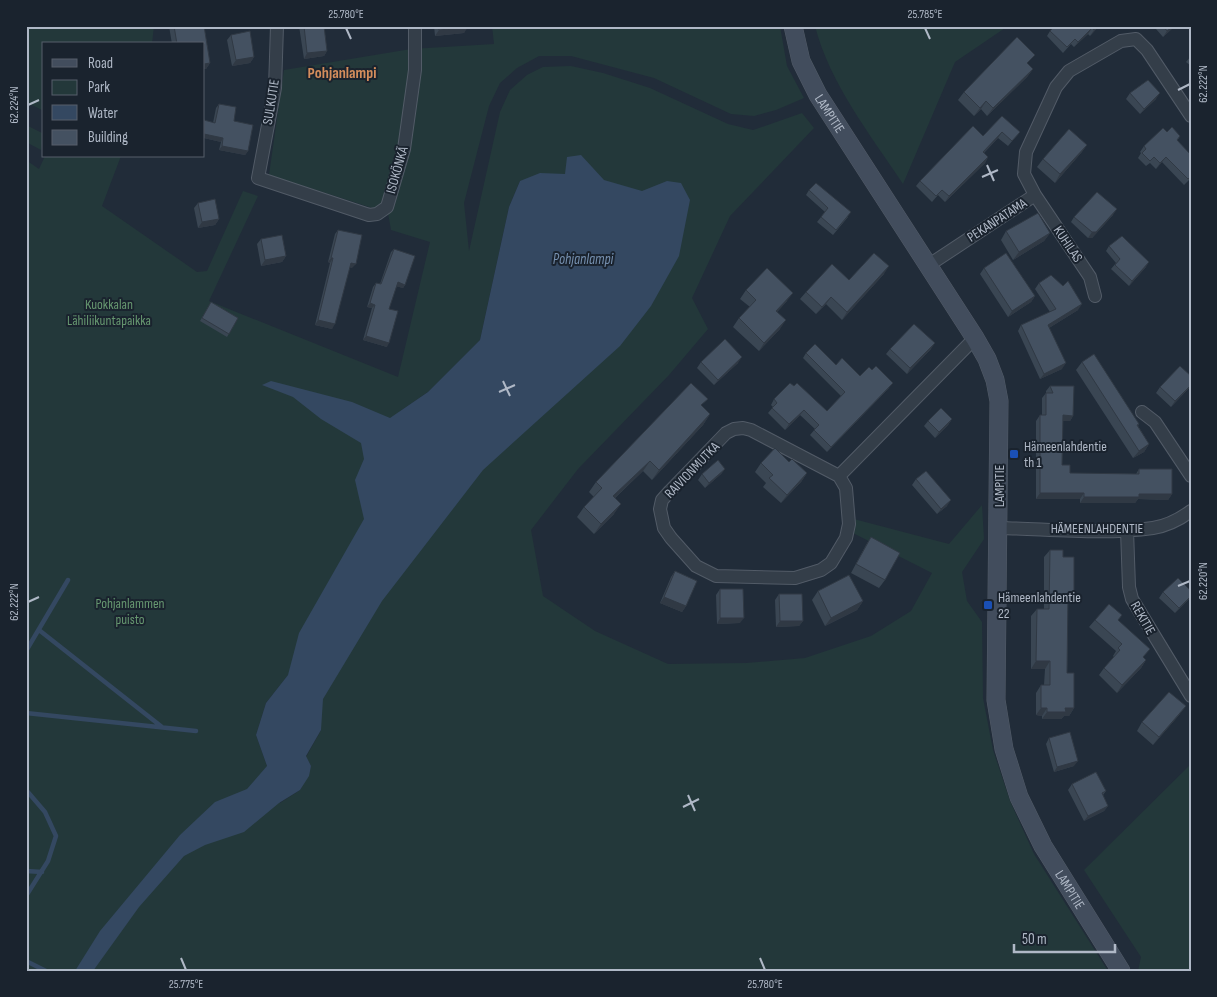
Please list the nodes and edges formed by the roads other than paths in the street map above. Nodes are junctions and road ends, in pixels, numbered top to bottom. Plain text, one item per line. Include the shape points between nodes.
1 (277, 26) edge
2 (415, 26) edge
3 (793, 26) edge
4 (1191, 116) edge
5 (258, 178) joint
6 (1035, 195) junction
7 (929, 265) junction
8 (1095, 296) dead end
9 (975, 338) junction
10 (1142, 412) dead end
11 (839, 476) junction
12 (1191, 476) edge
13 (1191, 511) edge
14 (1000, 528) junction
15 (1127, 530) junction
16 (1191, 696) edge
17 (1121, 971) edge

1 - 5 street, SULKUTIE via 275,88
2 - 5 street, ISOKÖNKÄ via 415,70 404,149 387,207 369,215
3 - 7 street, LAMPITIE via 801,61 818,95
4 - 6 street, PEKANPATAMA via 1147,50 1136,40 1121,41 1069,71 1056,87 1026,152 1024,174
6 - 7 street, PEKANPATAMA
6 - 8 street, KUHILAS via 1090,277
7 - 9 street, LAMPITIE
9 - 11 street
9 - 14 street, LAMPITIE via 992,373 999,401
10 - 12 street via 1155,422
11 - 11 street, RAIVIONMUTKA via 846,488 849,524 846,538 831,563 796,578 722,577 705,572 671,538 660,518 662,500 726,433 734,429 751,430
13 - 15 street, HÄMEENLAHDENTIE via 1155,528
14 - 15 street, HÄMEENLAHDENTIE
14 - 17 street, LAMPITIE via 996,700 1004,749 1019,797 1043,846
15 - 16 street, REKITIE via 1132,599

